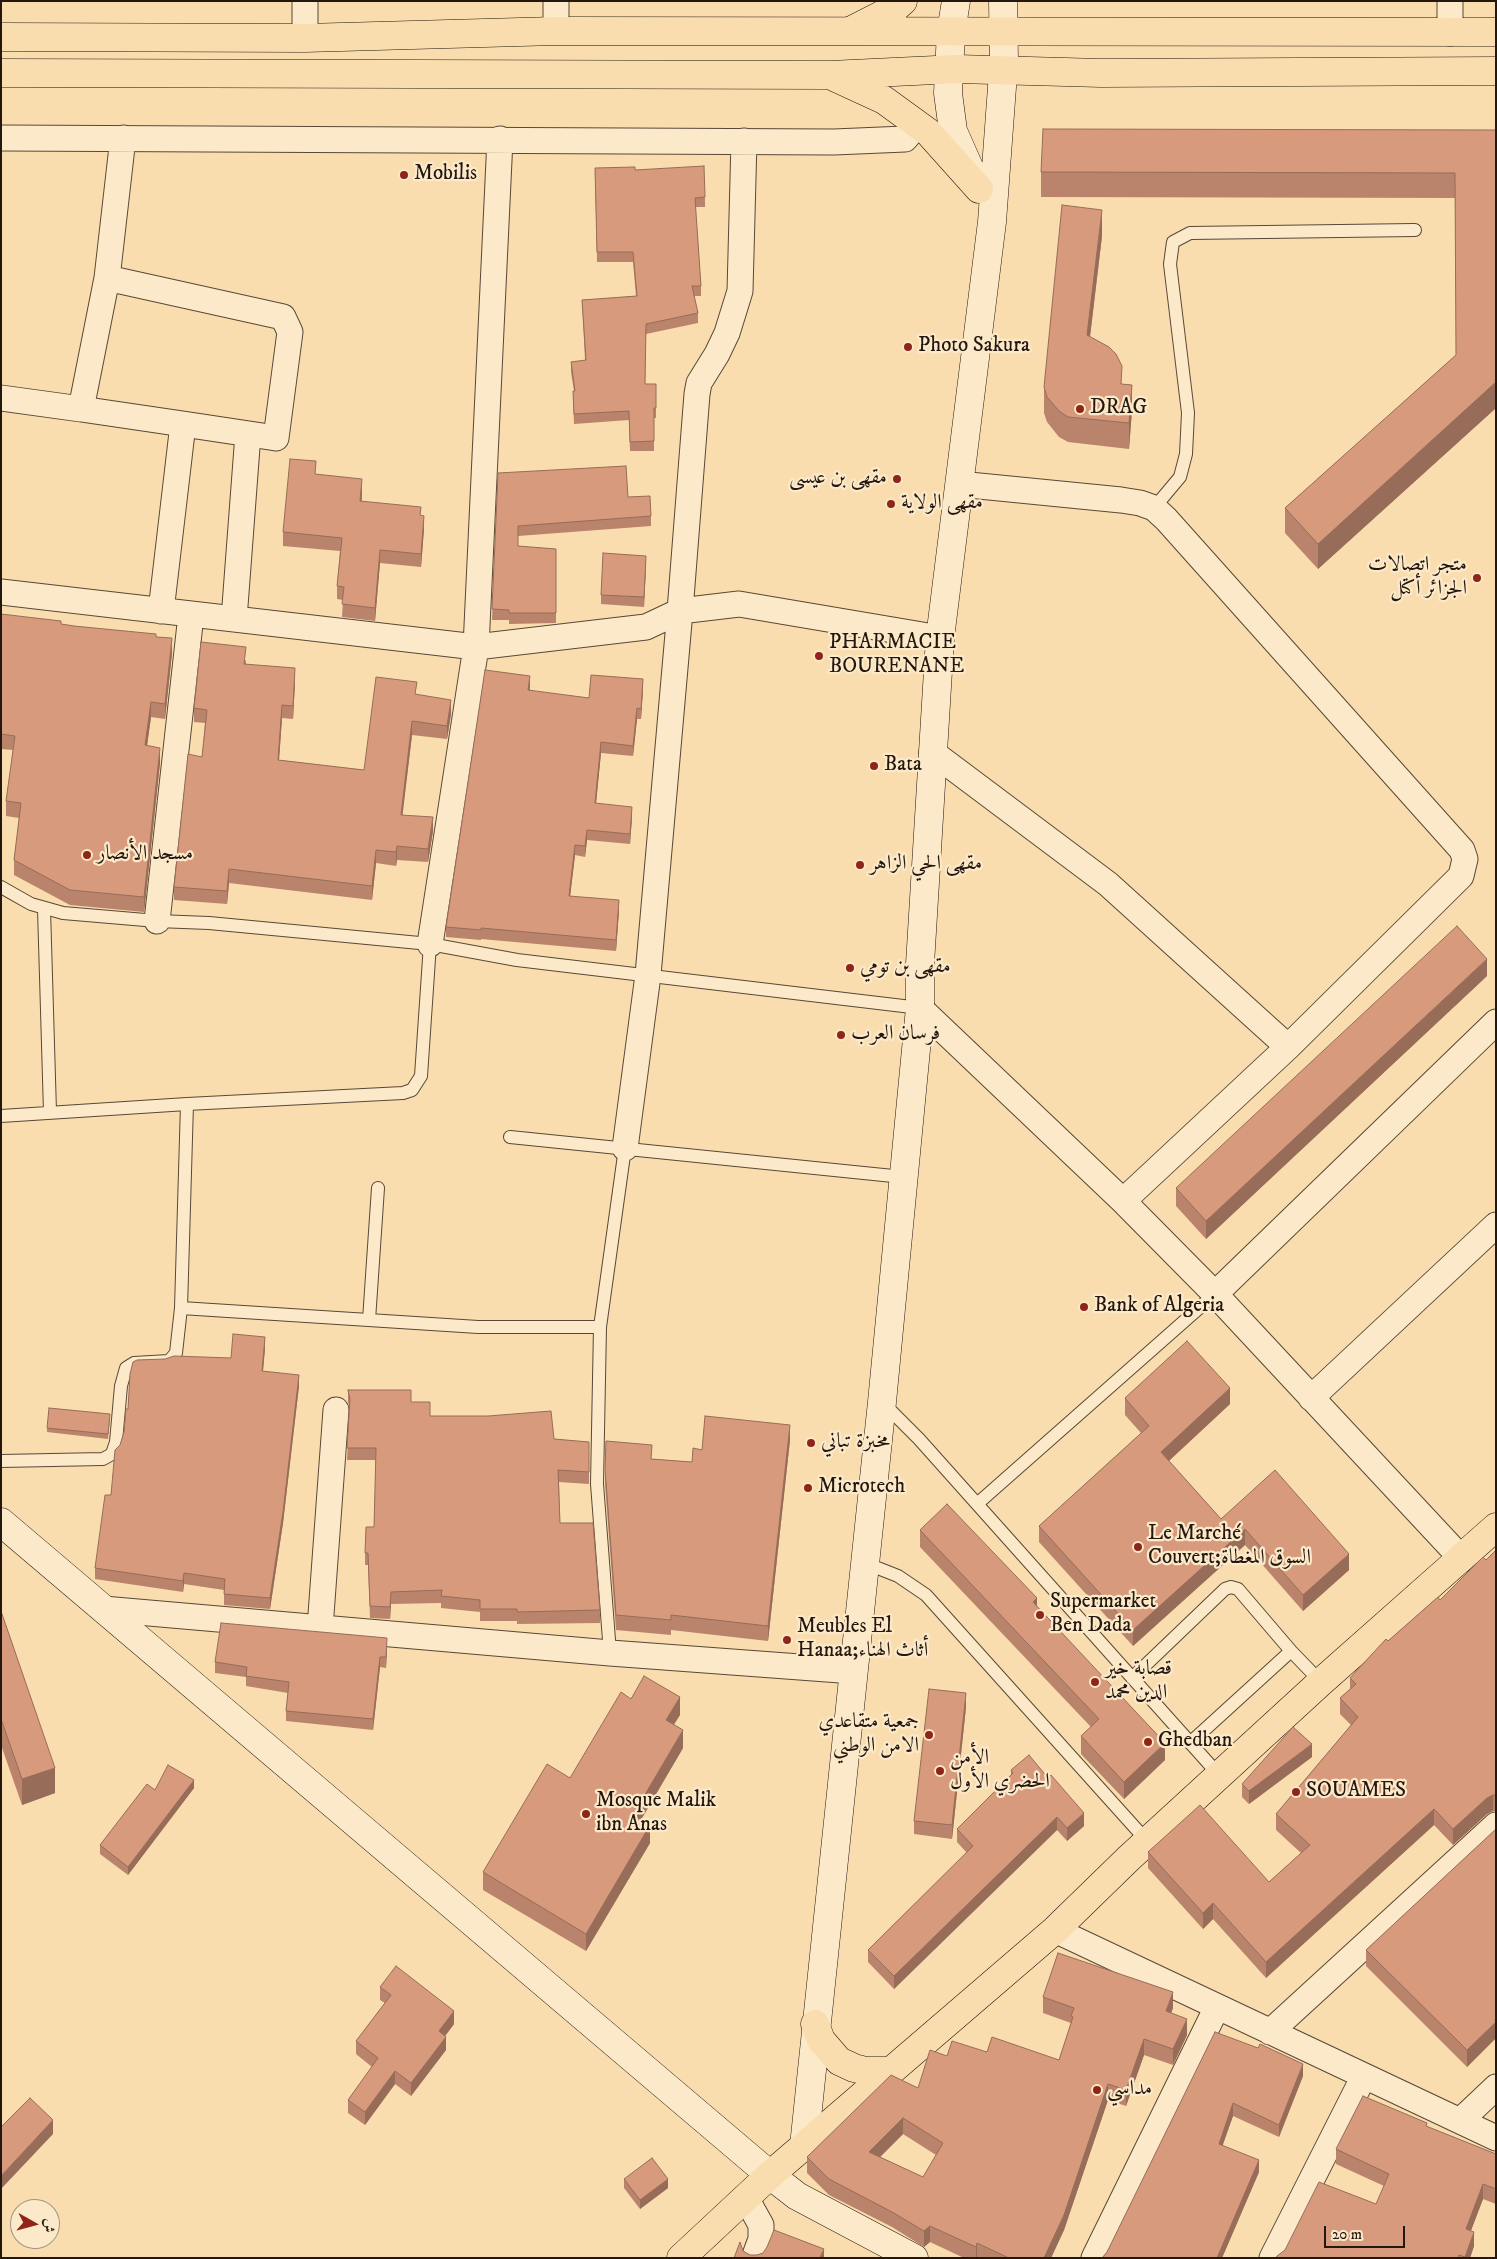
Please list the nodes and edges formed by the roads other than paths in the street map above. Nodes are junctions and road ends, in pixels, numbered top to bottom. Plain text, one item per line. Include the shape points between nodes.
1 (305, 1) edge
2 (556, 1) edge
3 (903, 1) edge
4 (956, 1) edge
5 (1003, 1) edge
6 (1450, 1) edge
7 (556, 30) junction
8 (1004, 31) junction
9 (847, 32) junction
10 (950, 32) junction
11 (1496, 32) edge
12 (1450, 33) junction
13 (1, 36) edge
14 (305, 38) junction
15 (949, 70) junction
16 (1496, 71) edge
17 (1003, 72) junction
18 (1, 73) edge
19 (830, 75) junction
20 (917, 125) junction
21 (1, 138) edge
22 (123, 138) junction
23 (500, 139) junction
24 (744, 141) junction
25 (979, 189) junction
26 (992, 222) junction
27 (1415, 230) dead end
28 (107, 278) junction
29 (1, 398) edge
30 (81, 409) junction
31 (182, 424) junction
32 (248, 434) junction
33 (959, 484) junction
34 (1154, 508) junction
35 (1, 592) edge
36 (161, 611) junction
37 (680, 611) junction
38 (190, 614) junction
39 (234, 620) junction
40 (940, 638) junction
41 (476, 647) junction
42 (932, 752) junction
43 (1, 887) edge
44 (44, 910) junction
45 (158, 921) junction
46 (430, 944) junction
47 (648, 975) junction
48 (920, 1008) junction
49 (1496, 1022) edge
50 (1288, 1047) junction
51 (188, 1104) junction
52 (50, 1112) junction
53 (1, 1116) edge
54 (510, 1136) dead end
55 (625, 1148) junction
56 (903, 1177) junction
57 (378, 1188) dead end
58 (1123, 1201) junction
59 (1496, 1225) edge
60 (1215, 1294) junction
61 (182, 1308) junction
62 (369, 1320) junction
63 (600, 1327) junction
64 (1311, 1398) junction
65 (882, 1402) junction
66 (336, 1410) dead end
67 (1, 1461) edge
68 (977, 1504) junction
69 (1, 1522) edge
70 (1496, 1527) edge
71 (1462, 1559) junction
72 (865, 1563) junction
73 (103, 1609) junction
74 (320, 1628) junction
75 (1291, 1651) junction
76 (610, 1653) junction
77 (854, 1671) junction
78 (1132, 1678) junction
79 (1321, 1682) junction
80 (1190, 1742) junction
81 (1219, 1776) junction
82 (1496, 1825) edge
83 (1147, 1841) junction
84 (1055, 1930) junction
85 (1217, 2007) junction
86 (815, 2024) junction
87 (1270, 2032) junction
88 (889, 2071) junction
89 (1364, 2076) junction
90 (1496, 2087) edge
91 (1460, 2121) junction
92 (1496, 2138) edge
93 (804, 2146) junction
94 (770, 2175) junction
95 (746, 2198) junction
96 (681, 2258) edge
97 (754, 2258) edge
98 (914, 2258) edge
99 (1094, 2258) edge
100 (1272, 2258) edge

1 - 14 street
2 - 7 street
3 - 9 main road
4 - 10 street
5 - 8 street
6 - 12 street
7 - 9 main road
7 - 14 main road
8 - 10 main road
8 - 12 main road
8 - 17 street
9 - 10 main road
10 - 15 street
11 - 12 main road
13 - 14 main road
15 - 17 main road
15 - 19 main road
15 - 25 street via 948,93 954,131
16 - 17 main road
17 - 26 street
18 - 19 main road
19 - 20 main road via 884,100
20 - 24 street via 905,139
20 - 25 main road via 938,142
21 - 22 street
22 - 23 street
22 - 28 street
23 - 24 street
23 - 41 street
24 - 37 street via 740,291 727,333 699,383
25 - 26 street
26 - 33 street
27 - 34 lane via 1190,233 1173,242 1170,264 1188,413 1186,454 1180,477
28 - 30 street
28 - 32 street via 283,317 290,332 276,438
29 - 30 street
30 - 31 street
31 - 32 street
31 - 36 street
32 - 39 street
33 - 34 street via 1140,502
33 - 40 street
34 - 50 street via 1456,843 1465,859 1461,876
35 - 36 street
36 - 38 street
37 - 40 street via 740,604
37 - 41 street via 646,627
37 - 47 street
38 - 39 street
38 - 45 street
39 - 41 street
40 - 42 street
41 - 46 street
42 - 48 street
42 - 50 street via 1108,884
43 - 44 lane
44 - 45 lane
44 - 52 lane
45 - 46 lane
46 - 47 lane via 517,960
46 - 51 lane via 421,1076 412,1090
47 - 48 lane
47 - 55 street
48 - 56 street
48 - 58 street
49 - 60 street
50 - 58 street
51 - 52 lane
51 - 61 lane
52 - 53 lane
54 - 55 lane
55 - 56 lane
55 - 63 lane
56 - 65 street
57 - 62 lane
58 - 60 street
59 - 64 street
60 - 64 street
60 - 68 lane
61 - 62 lane
61 - 67 lane via 176,1354 169,1361 134,1363 124,1372 112,1454 103,1459
62 - 63 lane via 478,1327
63 - 76 lane via 597,1484
64 - 71 street
65 - 68 lane
65 - 72 street
66 - 74 street
68 - 78 lane
69 - 73 street
70 - 71 main road
71 - 79 main road
72 - 77 street
72 - 83 lane via 898,1576 926,1595
73 - 74 street
73 - 94 street
74 - 76 street
75 - 78 lane via 1238,1589 1231,1587 1224,1589
75 - 79 lane
75 - 80 lane
76 - 77 street
77 - 86 street
78 - 80 lane
79 - 81 main road
80 - 81 lane
81 - 83 main road
82 - 87 street
83 - 84 main road
84 - 85 street
84 - 88 main road
85 - 87 street
85 - 99 street
86 - 88 main road via 821,2040 839,2061 866,2071
86 - 93 street
87 - 89 street
88 - 93 main road
89 - 91 street
89 - 100 street
90 - 91 street
91 - 92 street
93 - 94 main road
94 - 95 main road
94 - 98 street via 796,2196
95 - 96 main road
95 - 97 street via 761,2225 761,2239

